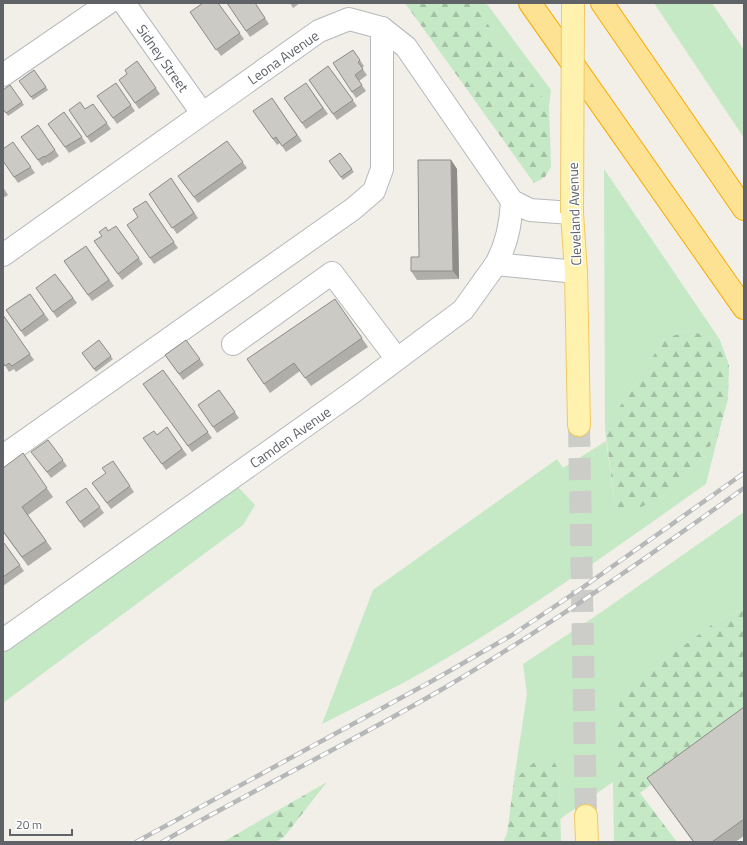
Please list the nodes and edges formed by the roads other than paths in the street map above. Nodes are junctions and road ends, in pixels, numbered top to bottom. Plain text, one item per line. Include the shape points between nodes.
1 (108, 3) edge
2 (124, 3) edge
3 (530, 3) edge
4 (573, 3) edge
5 (602, 3) edge
6 (382, 28) junction
7 (3, 75) edge
8 (202, 113) junction
9 (512, 201) junction
10 (744, 209) edge
11 (572, 213) junction
12 (3, 255) edge
13 (496, 264) junction
14 (576, 272) junction
15 (744, 308) edge
16 (233, 344) dead end
17 (397, 359) junction
18 (579, 425) tunnel mouth
19 (3, 456) edge
20 (3, 640) edge
21 (586, 816) tunnel mouth
22 (587, 842) edge

1 - 7 street
2 - 8 street, Sidney Street
3 - 15 highway
4 - 11 main road, Cleveland Avenue, bridge
5 - 10 highway
6 - 8 street, Leona Avenue via 350,19 319,31
6 - 9 street, Leona Avenue via 406,47
6 - 19 street via 382,169 374,191 353,209
8 - 12 street, Leona Avenue
9 - 11 street, Leona Avenue via 530,210
9 - 13 street, Camden Avenue via 511,225 504,250
11 - 14 main road, Cleveland Avenue
13 - 14 street
13 - 17 street, Camden Avenue via 463,310
14 - 18 main road, Cleveland Avenue
16 - 17 street via 332,273
17 - 20 street, Camden Avenue
21 - 22 main road

